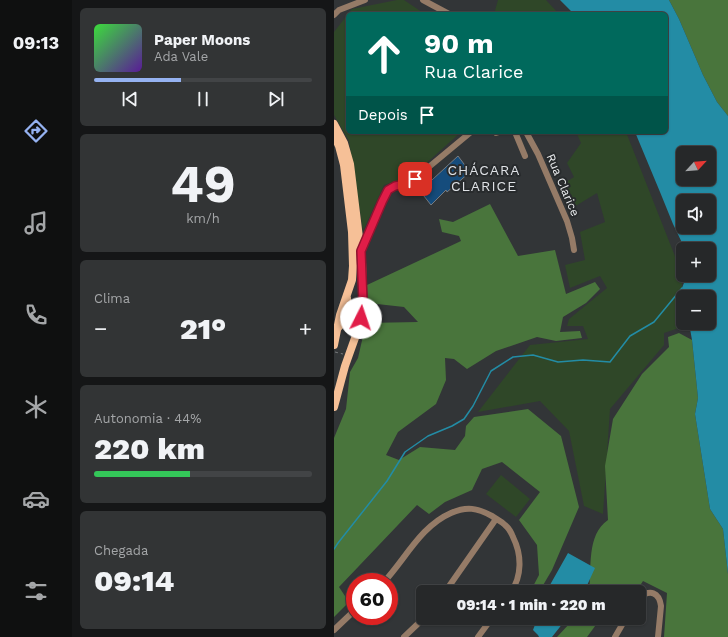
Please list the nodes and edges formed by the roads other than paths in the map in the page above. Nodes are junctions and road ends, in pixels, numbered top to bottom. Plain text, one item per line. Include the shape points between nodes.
1 (365, 0) edge
2 (423, 0) edge
3 (445, 12) edge
4 (334, 14) edge
5 (334, 124) edge
6 (469, 134) edge
7 (516, 134) edge
8 (527, 134) edge
9 (334, 135) edge
10 (525, 156) dead end
11 (574, 250) dead end
12 (361, 251) junction
13 (348, 294) junction
14 (362, 294) junction
15 (337, 330) junction
16 (357, 335) junction
17 (334, 345) edge
18 (334, 407) edge
19 (496, 519) junction
20 (391, 573) edge
21 (450, 585) edge
22 (514, 585) edge
23 (646, 593) edge
24 (346, 619) edge
25 (417, 625) edge
26 (487, 625) edge
27 (622, 625) edge
28 (334, 630) edge
29 (404, 637) edge
30 (478, 637) edge
31 (614, 637) edge
32 (658, 637) edge

1 - 4 street
2 - 3 street
5 - 12 main road via 344,143 350,164
6 - 12 street via 412,181 388,190
7 - 10 street
8 - 11 street, Rua Clarice via 567,221
9 - 13 main road via 343,160 352,232 353,266
12 - 14 main road
13 - 14 main road via 348,308 351,312 358,310
13 - 15 main road
14 - 16 main road
15 - 16 main road via 344,321 353,320
15 - 17 main road
16 - 18 main road
19 - 20 street via 469,508 444,516 428,528
19 - 21 street
19 - 22 street via 510,531 518,549 520,558
23 - 32 street via 656,594 660,601
24 - 28 street
25 - 29 street
26 - 30 street
27 - 31 street

